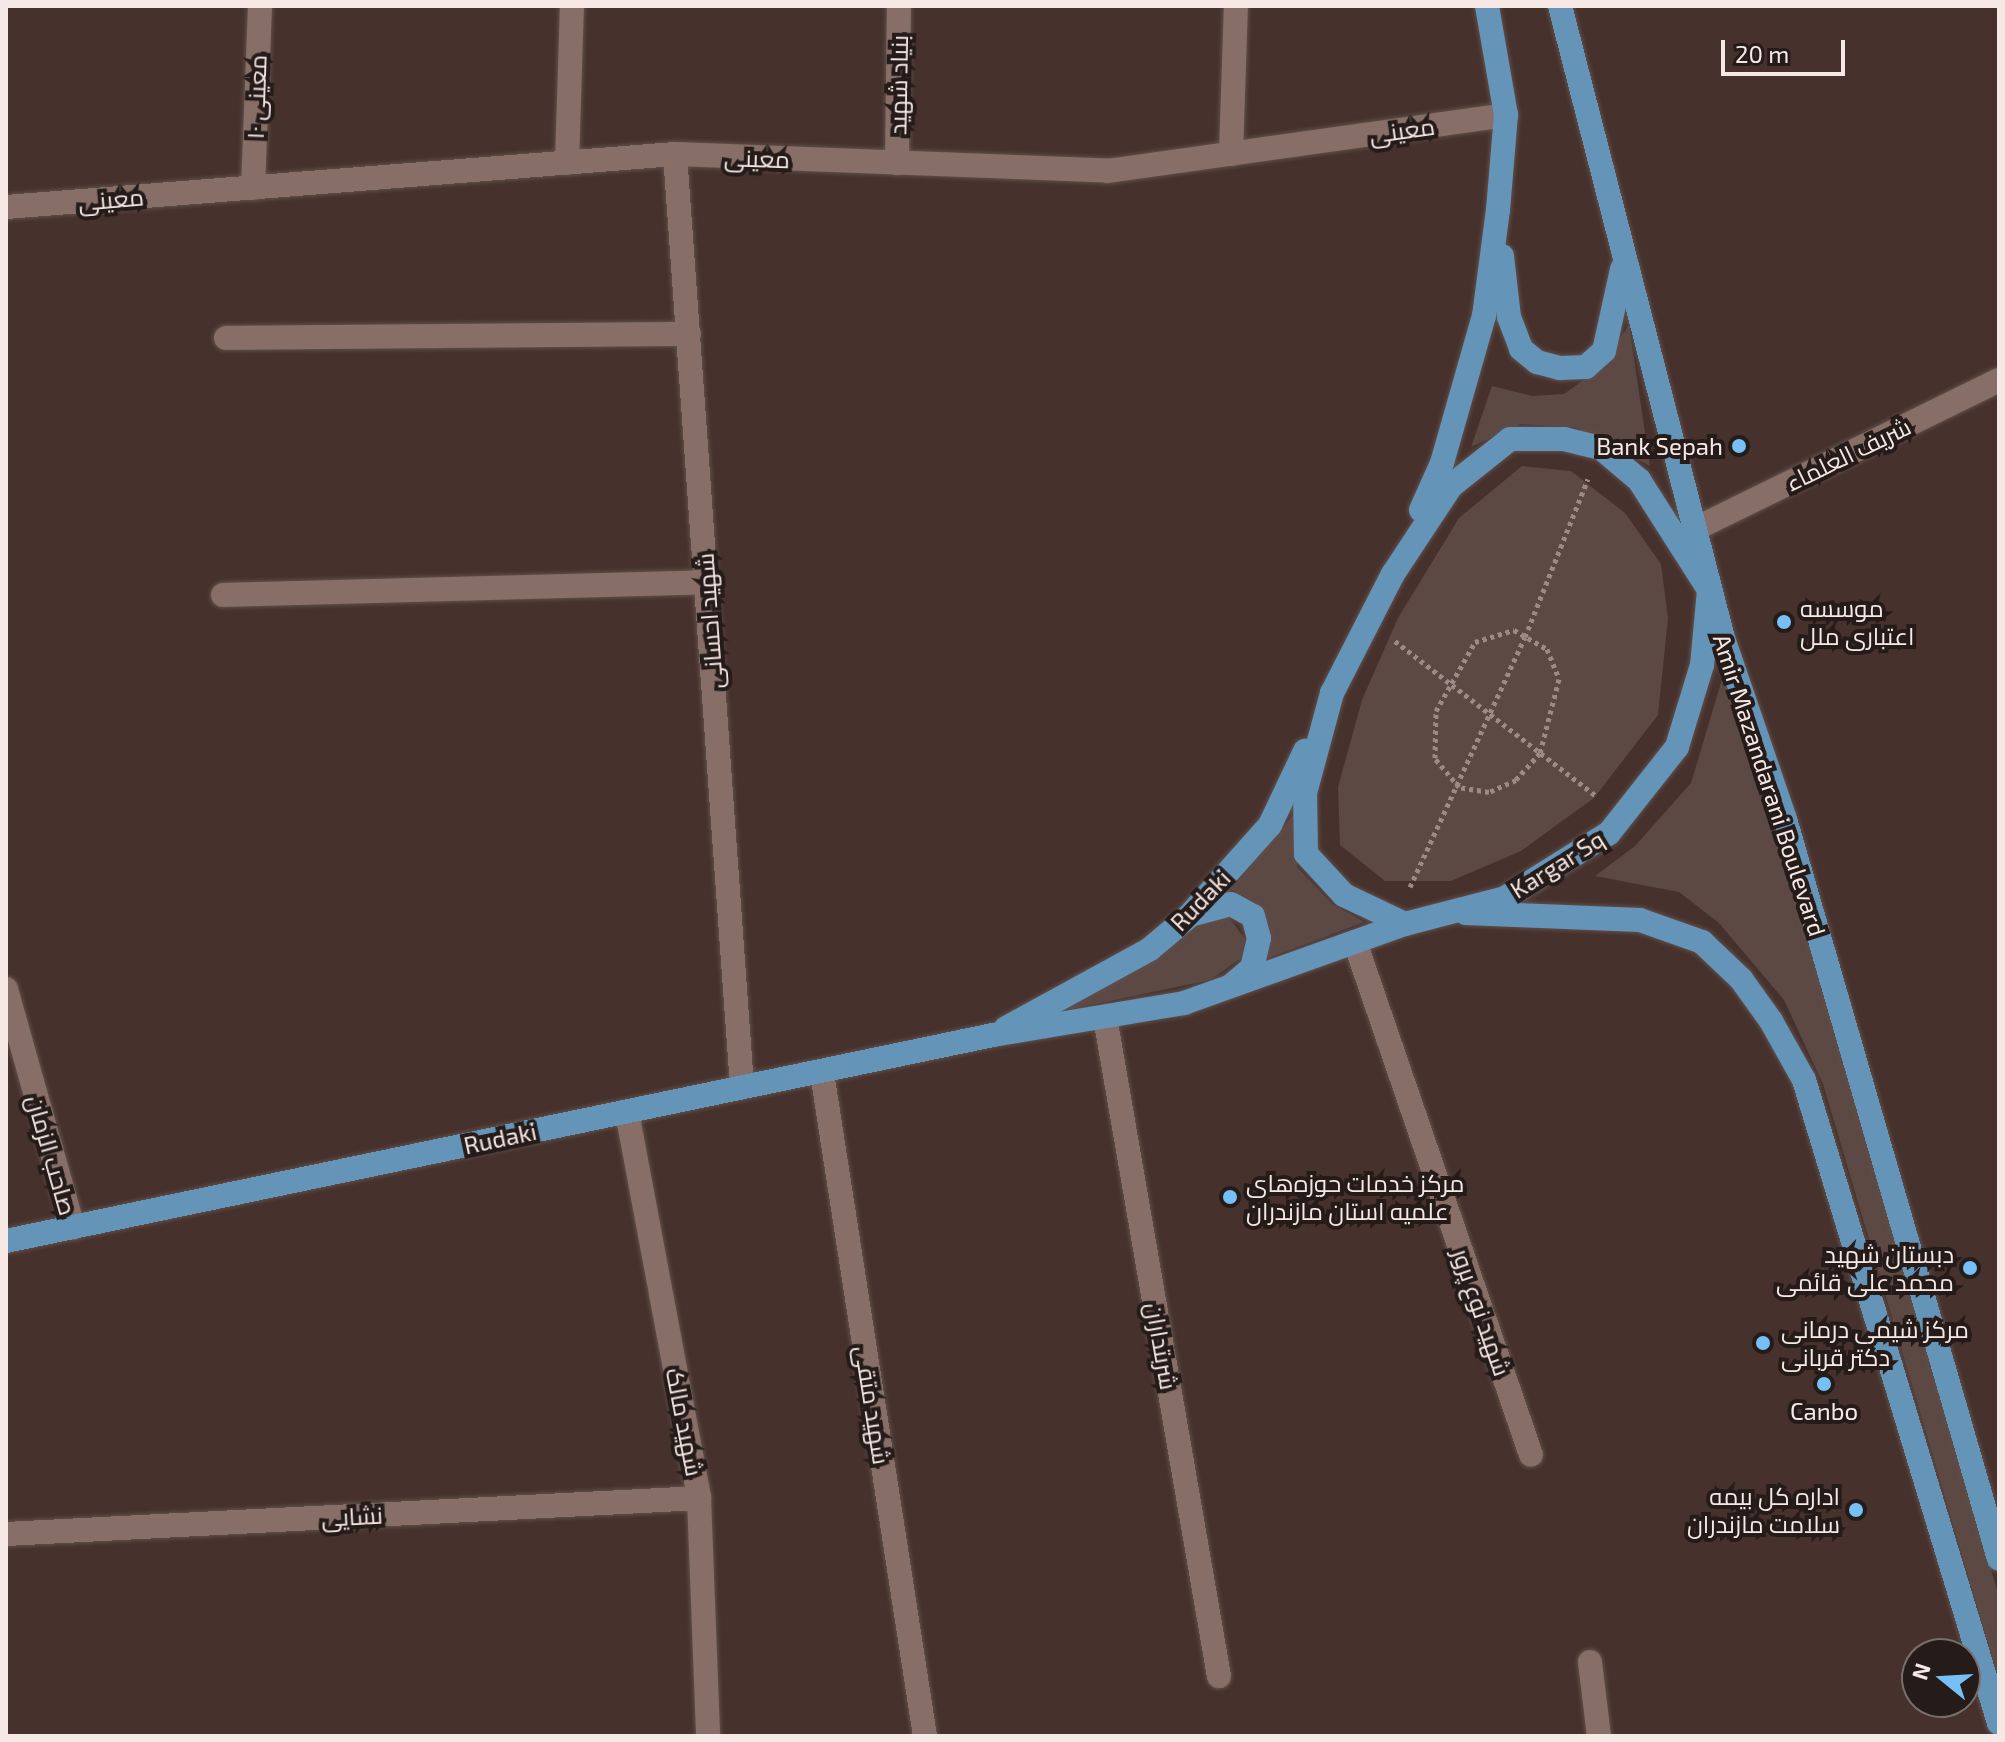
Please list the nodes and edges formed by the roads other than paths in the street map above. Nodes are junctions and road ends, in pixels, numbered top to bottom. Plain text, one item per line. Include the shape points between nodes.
1 (260, 6) edge
2 (572, 6) edge
3 (899, 6) edge
4 (1236, 6) edge
5 (1487, 6) edge
6 (1560, 6) edge
7 (1506, 115) junction
8 (675, 154) junction
9 (1231, 154) junction
10 (567, 163) junction
11 (897, 163) junction
12 (253, 188) junction
13 (6, 207) edge
14 (1498, 210) junction
15 (1623, 247) junction
16 (689, 334) junction
17 (226, 338) dead end
18 (1999, 380) edge
19 (1697, 528) junction
20 (1393, 574) junction
21 (707, 582) junction
22 (1709, 590) junction
23 (223, 595) dead end
24 (1332, 693) junction
25 (1455, 912) junction
26 (1188, 917) junction
27 (1400, 922) junction
28 (1355, 942) junction
29 (1228, 988) junction
30 (6, 989) edge
31 (1105, 1017) junction
32 (993, 1035) junction
33 (822, 1073) junction
34 (742, 1087) junction
35 (627, 1112) junction
36 (73, 1228) junction
37 (6, 1241) edge
38 (1531, 1455) dead end
39 (699, 1498) junction
40 (1993, 1517) edge
41 (6, 1534) edge
42 (1999, 1559) edge
43 (1590, 1662) dead end
44 (1219, 1676) dead end
45 (1999, 1723) edge
46 (708, 1736) edge
47 (925, 1736) edge
48 (1599, 1736) edge

1 - 12 street, معینی ۱۰
2 - 10 street
3 - 11 street, بنیاد شهید
4 - 9 street
5 - 7 main road
6 - 15 main road, Amir Mazandarani Boulevard
7 - 9 street, معینی
7 - 14 main road
8 - 10 street, معینی
8 - 11 street, معینی
8 - 16 street, شهید احسانی
9 - 11 street, معینی via 1108,171
10 - 12 street, معینی
12 - 13 street, معینی
14 - 15 main road via 1509,317 1521,349 1537,362 1586,367 1604,351 1618,309
14 - 20 main road via 1484,316 1442,463
15 - 19 main road, Amir Mazandarani Boulevard
16 - 17 street
16 - 21 street, شهید احسانی
18 - 19 street, شریف العلماء
19 - 22 main road, Amir Mazandarani Boulevard
20 - 22 main road via 1451,486 1510,439 1564,439 1601,448 1639,480
20 - 24 main road
21 - 23 street
21 - 34 street, شهید احسانی
22 - 25 main road, Kargar Sq via 1702,665 1677,747 1623,817 1609,833 1505,898
22 - 40 main road, Amir Mazandarani Boulevard via 1785,819
24 - 26 main road, Rudaki via 1270,825
24 - 27 main road via 1305,793 1306,854 1344,895
25 - 27 main road, Kargar Sq
25 - 45 main road via 1640,920 1702,942 1741,979 1771,1021 1804,1080
26 - 29 main road via 1210,905 1231,904 1253,916 1259,938 1252,968
26 - 32 main road, Rudaki via 1150,949
27 - 28 main road, Rudaki
28 - 29 main road, Rudaki
28 - 38 street, شهید نوع پرور
29 - 31 main road, Rudaki via 1184,1003
30 - 36 street, صاحب الزمان
31 - 32 main road, Rudaki
31 - 44 street, شربتداران
32 - 33 main road, Rudaki
33 - 34 main road, Rudaki
33 - 47 street, شهید متقی
34 - 35 main road, Rudaki
35 - 36 main road, Rudaki
35 - 39 street, شهید مالک
36 - 37 main road, Rudaki
39 - 41 street, نشایی
39 - 46 street, شهید مالک
40 - 42 main road, Amir Mazandarani Boulevard
43 - 48 street

